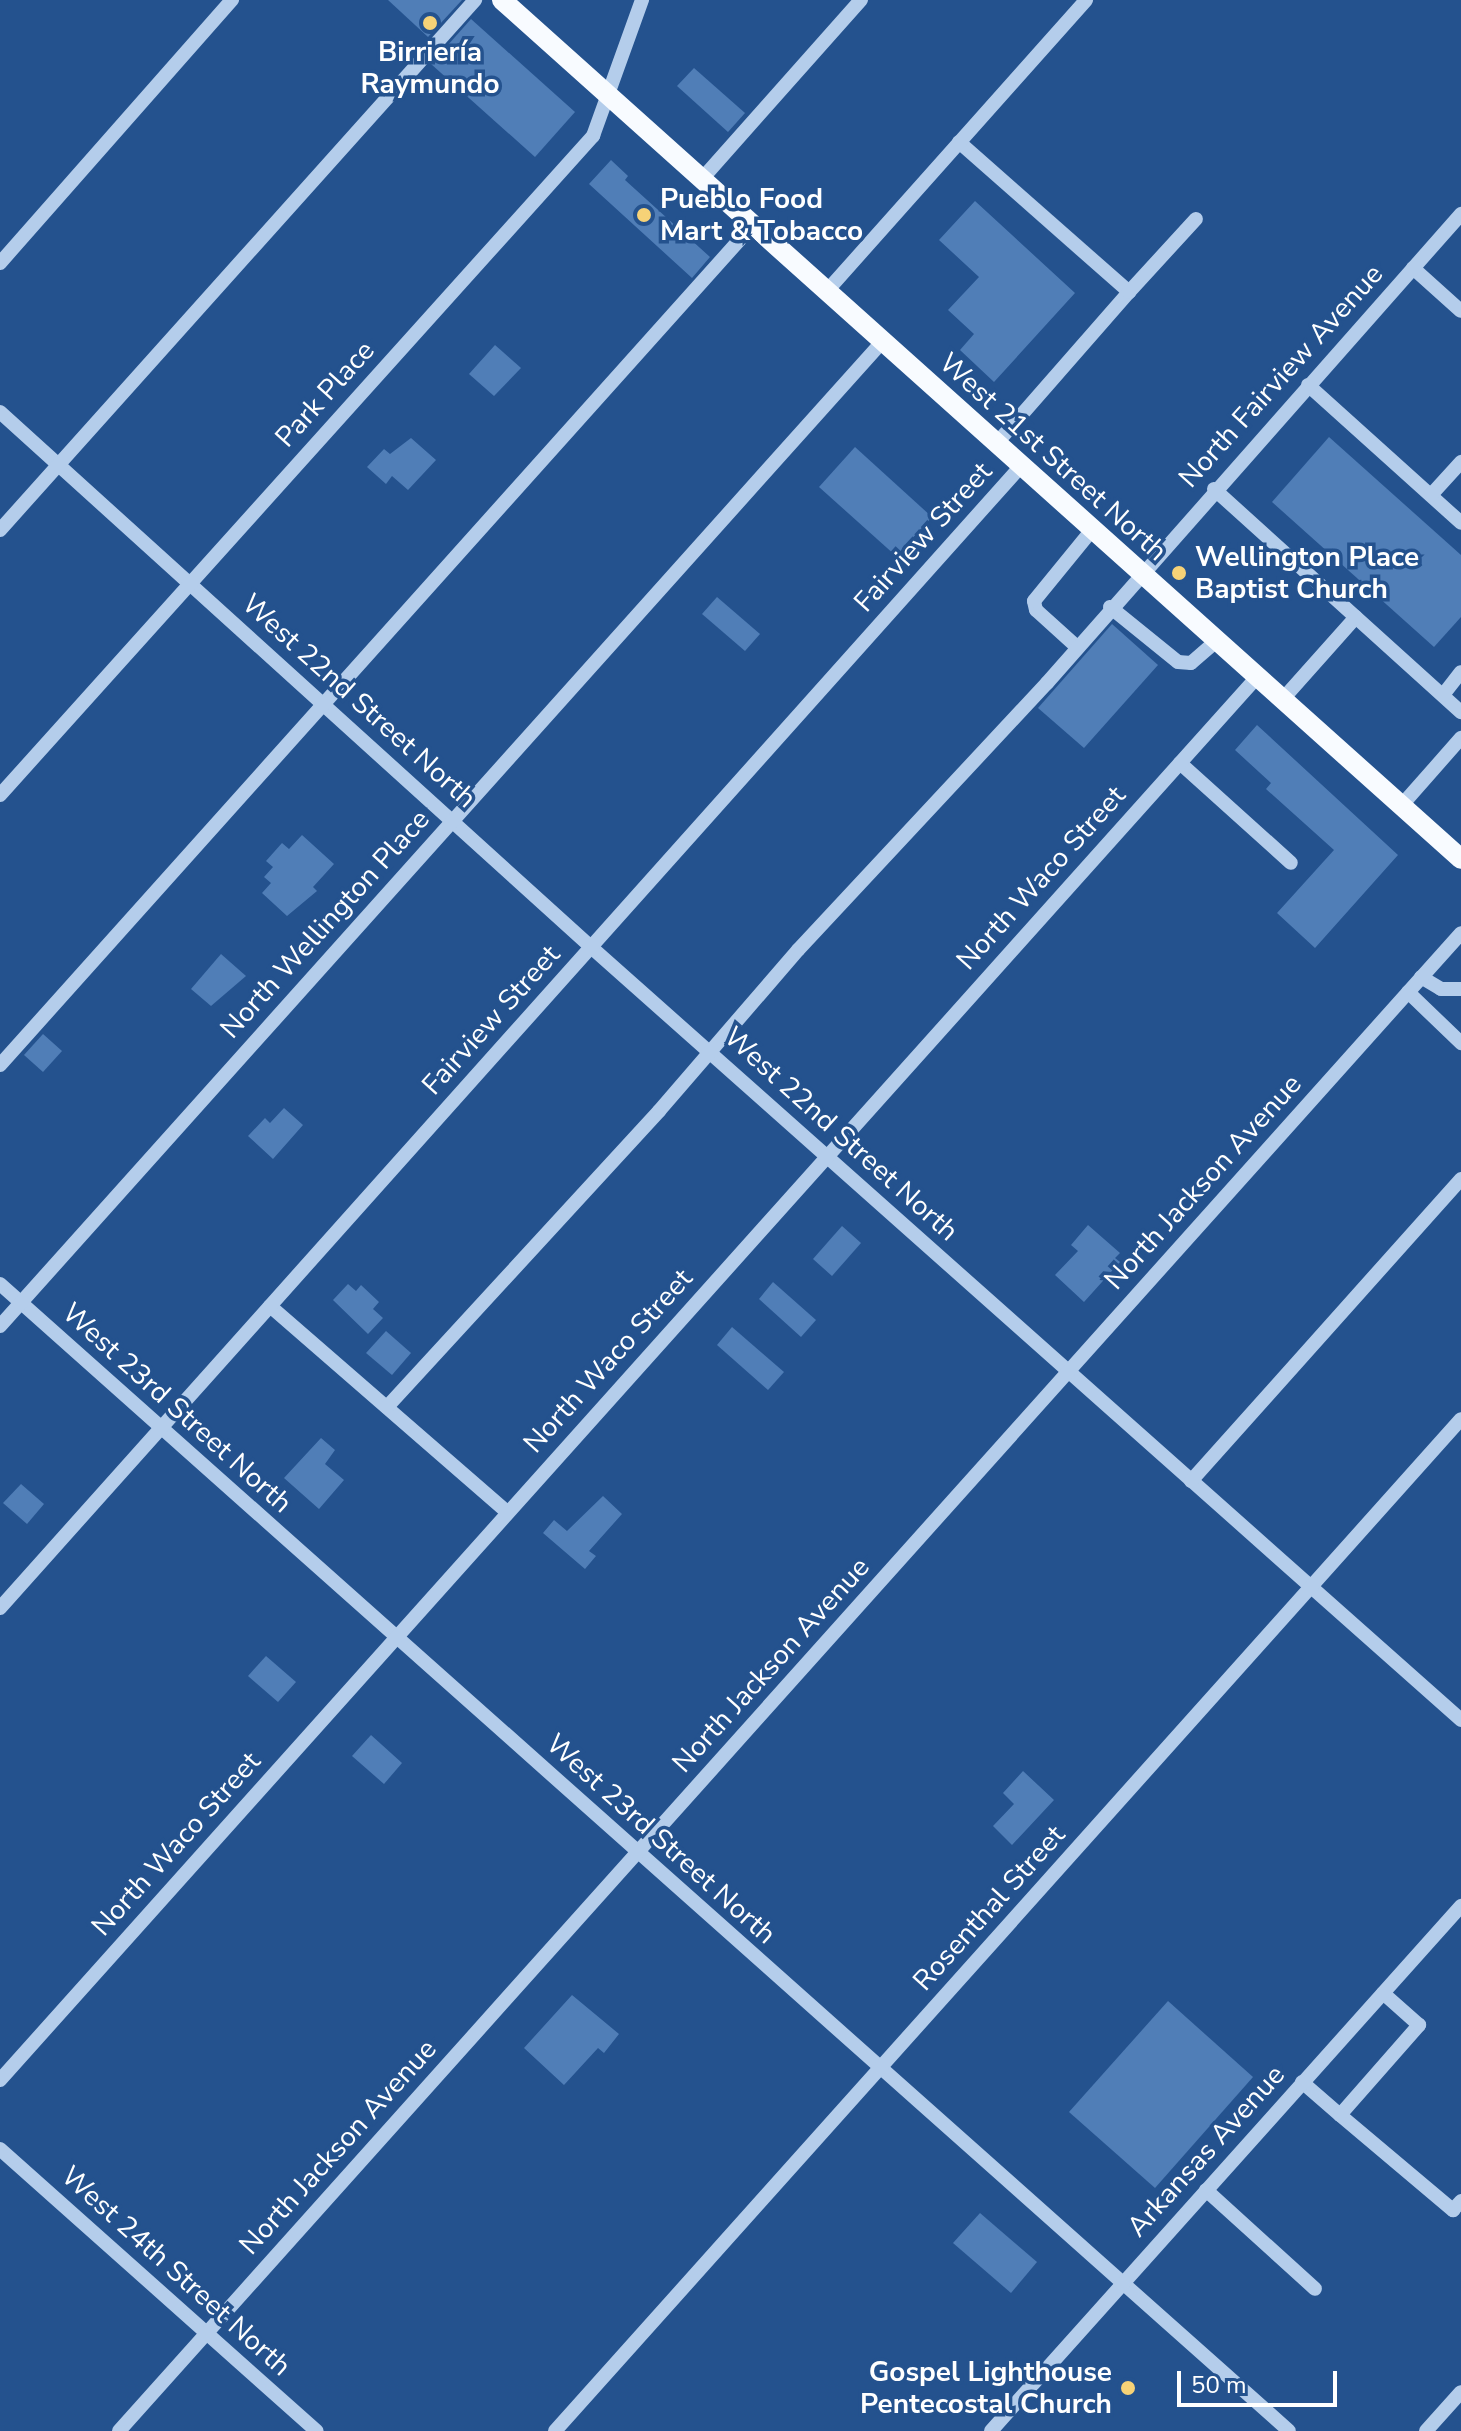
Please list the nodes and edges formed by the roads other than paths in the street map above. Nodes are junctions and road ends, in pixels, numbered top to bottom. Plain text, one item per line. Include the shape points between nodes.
1 (232, 0) edge
2 (475, 0) edge
3 (502, 0) edge
4 (642, 0) edge
5 (861, 0) edge
6 (1086, 0) edge
7 (608, 96) junction
8 (959, 142) junction
9 (701, 180) junction
10 (1461, 214) edge
11 (1196, 219) dead end
12 (752, 226) junction
13 (0, 263) edge
14 (1413, 268) junction
15 (826, 292) junction
16 (1129, 292) junction
17 (1461, 311) edge
18 (882, 342) junction
19 (1308, 385) junction
20 (0, 412) edge
21 (996, 444) junction
22 (1461, 462) edge
23 (58, 464) junction
24 (1021, 466) junction
25 (1214, 489) junction
26 (1431, 495) junction
27 (1461, 523) edge
28 (0, 530) edge
29 (1092, 530) junction
30 (1139, 572) junction
31 (190, 583) junction
32 (1110, 607) junction
33 (1356, 617) junction
34 (1216, 641) junction
35 (1077, 647) junction
36 (1461, 672) edge
37 (1257, 677) junction
38 (1443, 695) junction
39 (1282, 700) junction
40 (322, 703) junction
41 (1461, 712) edge
42 (1461, 738) edge
43 (1180, 763) junction
44 (0, 795) edge
45 (1401, 806) junction
46 (452, 821) junction
47 (1461, 859) edge
48 (1291, 863) dead end
49 (1461, 933) edge
50 (591, 947) junction
51 (1421, 977) junction
52 (1461, 989) edge
53 (1408, 992) junction
54 (1461, 1043) edge
55 (707, 1051) junction
56 (0, 1065) edge
57 (826, 1157) junction
58 (1461, 1179) edge
59 (0, 1284) edge
60 (21, 1303) junction
61 (270, 1306) junction
62 (0, 1326) edge
63 (1069, 1372) junction
64 (387, 1407) junction
65 (1461, 1419) edge
66 (160, 1429) junction
67 (1191, 1481) junction
68 (507, 1512) junction
69 (1311, 1587) junction
70 (0, 1608) edge
71 (395, 1638) junction
72 (1461, 1720) edge
73 (637, 1853) junction
74 (1461, 1906) edge
75 (1383, 1993) junction
76 (880, 2068) junction
77 (0, 2080) edge
78 (1302, 2082) junction
79 (1340, 2115) junction
80 (0, 2149) edge
81 (1206, 2190) junction
82 (1461, 2201) edge
83 (1122, 2283) junction
84 (1315, 2289) dead end
85 (206, 2333) junction
86 (1461, 2392) edge
87 (119, 2431) edge
88 (316, 2431) edge
89 (555, 2431) edge
90 (991, 2431) edge
91 (1289, 2431) edge
92 (1426, 2431) edge

1 - 13 street
2 - 23 street
3 - 7 main road, West 21st Street North
4 - 7 street, Park Place
5 - 9 street
6 - 8 street
7 - 9 main road, West 21st Street North
7 - 31 street, Park Place via 593,136
8 - 15 street
8 - 16 street
9 - 12 main road, West 21st Street North
10 - 14 street, North Fairview Avenue
11 - 16 street
12 - 15 main road, West 21st Street North
12 - 40 street
14 - 17 street
14 - 19 street, North Fairview Avenue
15 - 18 main road, West 21st Street North
16 - 21 street
18 - 21 main road, West 21st Street North
18 - 46 street, North Wellington Place
19 - 25 street, North Fairview Avenue
19 - 26 street
20 - 23 street, West 22nd Street North
21 - 24 main road, West 21st Street North
22 - 26 street
23 - 28 street
23 - 31 street, West 22nd Street North
24 - 29 main road, West 21st Street North
24 - 50 street, Fairview Street
25 - 30 street, North Fairview Avenue
25 - 33 street
26 - 27 street
29 - 30 main road, West 21st Street North
29 - 35 street via 1034,601
30 - 32 street, North Fairview Avenue
30 - 34 main road, West 21st Street North
31 - 40 street, West 22nd Street North
31 - 44 street, Park Place
32 - 34 street via 1186,664
32 - 35 street, North Fairview Avenue
33 - 38 street
33 - 39 street
34 - 37 main road, West 21st Street North
35 - 55 street, North Fairview Avenue
36 - 38 street
37 - 39 main road, West 21st Street North
37 - 43 street, North Waco Street
38 - 41 street
39 - 45 main road, West 21st Street North
40 - 46 street, West 22nd Street North
40 - 56 street
42 - 45 street
43 - 48 street
43 - 57 street, North Waco Street
45 - 47 main road, West 21st Street North
46 - 50 street, West 22nd Street North
46 - 60 street, North Wellington Place
49 - 51 street, North Jackson Avenue
50 - 55 street, West 22nd Street North
50 - 61 street, Fairview Street
51 - 52 street via 1441,989
51 - 53 street, North Jackson Avenue
53 - 54 street
53 - 63 street, North Jackson Avenue
55 - 57 street, West 22nd Street North
55 - 64 street, North Fairview Avenue via 659,1111
57 - 63 street, West 22nd Street North
57 - 68 street, North Waco Street
58 - 67 street
59 - 60 street, West 23rd Street North
60 - 62 street, North Wellington Place
60 - 66 street, West 23rd Street North
61 - 64 street
61 - 66 street, Fairview Street
63 - 67 street, West 22nd Street North
63 - 73 street, North Jackson Avenue
64 - 68 street
65 - 69 street, Rosenthal Street
66 - 70 street, Fairview Street
66 - 71 street, West 23rd Street North
67 - 69 street, West 22nd Street North
68 - 71 street, North Waco Street
69 - 72 street, West 22nd Street North
69 - 76 street, Rosenthal Street
71 - 73 street, West 23rd Street North
71 - 77 street, North Waco Street
73 - 76 street, West 23rd Street North
73 - 85 street, North Jackson Avenue
74 - 75 street, Arkansas Avenue
75 - 78 street, Arkansas Avenue
75 - 79 street via 1419,2025
76 - 83 street, West 23rd Street North
76 - 89 street, Rosenthal Street
78 - 79 street
78 - 81 street, Arkansas Avenue
79 - 82 street via 1453,2210
80 - 85 street, West 24th Street North
81 - 83 street, Arkansas Avenue
81 - 84 street
83 - 90 street, Arkansas Avenue
83 - 91 street, West 23rd Street North
85 - 87 street, North Jackson Avenue
85 - 88 street, West 24th Street North
86 - 92 street

